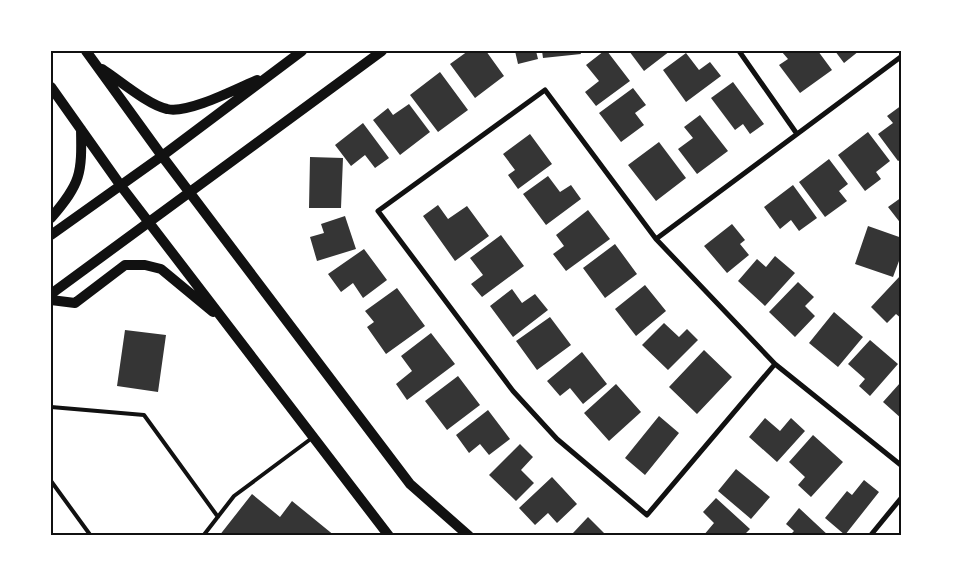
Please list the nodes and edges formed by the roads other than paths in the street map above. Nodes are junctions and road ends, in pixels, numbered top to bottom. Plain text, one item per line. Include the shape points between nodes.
1 (86, 51) edge
2 (302, 51) edge
3 (382, 51) edge
4 (739, 51) edge
5 (902, 56) edge
6 (95, 64) junction
7 (272, 74) junction
8 (51, 87) edge
9 (80, 128) junction
10 (798, 134) junction
11 (162, 156) junction
12 (121, 186) junction
13 (190, 193) junction
14 (51, 218) edge
15 (150, 223) junction
16 (51, 235) edge
17 (656, 239) junction
18 (51, 294) edge
19 (51, 300) edge
20 (224, 320) junction
21 (775, 364) junction
22 (51, 408) edge
23 (313, 437) junction
24 (902, 466) edge
25 (51, 481) edge
26 (902, 497) edge
27 (218, 516) junction
28 (90, 536) edge
29 (203, 536) edge
30 (389, 536) edge
31 (469, 536) edge
32 (870, 536) edge

1 - 6 main road
2 - 7 main road
3 - 13 main road
4 - 10 street
5 - 10 street
6 - 7 main road via 168,110 186,109
6 - 11 main road
7 - 11 main road
8 - 9 main road
9 - 12 main road
9 - 14 main road via 80,174 66,201
10 - 17 street
11 - 12 main road
11 - 13 main road
12 - 15 main road
12 - 16 main road
13 - 15 main road
13 - 31 main road via 410,484
15 - 18 main road
15 - 20 main road
17 - 21 street
17 - 21 street via 546,90 378,211 513,391 558,439 648,515
19 - 20 main road via 75,302 125,265 145,265 161,269
20 - 23 main road
21 - 24 street
22 - 27 lane via 144,415
23 - 27 lane via 234,496
23 - 30 main road
25 - 28 lane
26 - 32 street
27 - 29 lane

